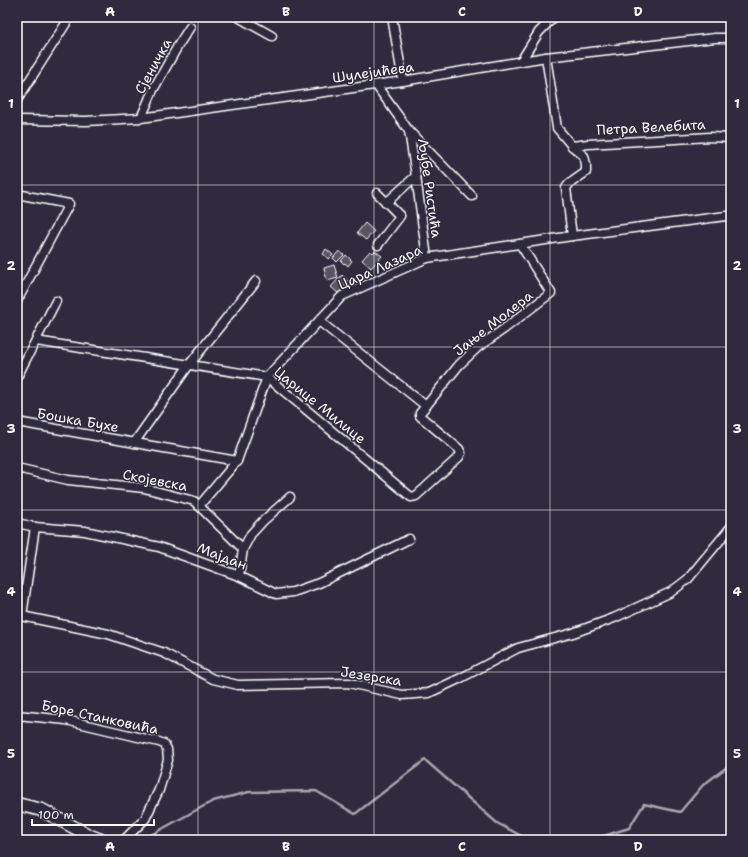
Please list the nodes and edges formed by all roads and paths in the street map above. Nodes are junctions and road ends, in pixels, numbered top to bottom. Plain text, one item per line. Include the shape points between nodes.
1 (70, 17) edge
2 (238, 17) edge
3 (392, 17) edge
4 (554, 17) edge
5 (190, 27) dead end
6 (272, 36) dead end
7 (731, 38) edge
8 (546, 57) junction
9 (521, 61) junction
10 (403, 81) junction
11 (376, 85) junction
12 (17, 100) edge
13 (141, 118) junction
14 (17, 120) edge
15 (409, 131) junction
16 (731, 138) edge
17 (572, 146) junction
18 (416, 176) junction
19 (377, 193) dead end
20 (17, 194) edge
21 (472, 196) dead end
22 (386, 203) junction
23 (731, 217) edge
24 (572, 236) junction
25 (520, 244) junction
26 (378, 245) dead end
27 (427, 258) junction
28 (256, 281) dead end
29 (17, 301) edge
30 (56, 301) dead end
31 (319, 321) junction
32 (36, 341) junction
33 (189, 365) junction
34 (17, 377) edge
35 (267, 377) junction
36 (426, 406) junction
37 (17, 422) edge
38 (134, 443) junction
39 (237, 461) junction
40 (17, 468) edge
41 (290, 497) dead end
42 (199, 506) junction
43 (17, 523) edge
44 (35, 527) junction
45 (731, 527) edge
46 (407, 539) dead end
47 (242, 549) junction
48 (239, 576) junction
49 (19, 616) edge
50 (17, 715) edge
51 (17, 804) edge
52 (101, 840) edge
53 (124, 840) edge

1 - 12 street
2 - 6 street
3 - 10 street
4 - 9 street via 539,32
5 - 13 street, Сјеничка via 153,90
7 - 8 street, Шулејићева
8 - 9 street, Шулејићева
8 - 17 street via 557,128
9 - 10 street, Шулејићева
10 - 11 street, Шулејићева
11 - 13 street, Шулејићева
11 - 15 street, Љубе Ристића
13 - 14 street, Шулејићева via 86,121
15 - 18 street, Љубе Ристића
15 - 21 street
16 - 17 street, Петра Велебита via 710,137
17 - 24 street via 584,156 586,164 586,172 566,188
18 - 22 street
18 - 27 street, Љубе Ристића
19 - 22 street
20 - 29 street via 69,204
22 - 26 street via 400,216
23 - 24 street, Цара Лазара
24 - 25 street, Цара Лазара
25 - 27 street, Цара Лазара
25 - 36 street, Јање Молера via 551,293 478,348 460,365
27 - 31 street, Цара Лазара via 342,296
28 - 33 street, Бошка Бухе
30 - 32 street
31 - 35 street, Цара Лазара
31 - 36 street
32 - 33 street, Царице Милице
32 - 34 street
33 - 35 street, Царице Милице
33 - 38 street, Бошка Бухе
35 - 36 street, Царице Милице via 411,497 416,496 461,453 420,416
35 - 39 street, Цара Лазара
37 - 38 street, Бошка Бухе
38 - 39 street, Бошка Бухе
39 - 42 street, Цара Лазара
40 - 42 street, Скојевска via 68,480 144,488 194,501
41 - 47 street via 263,520
42 - 47 street, Скојевска
43 - 44 street, Мајдан
44 - 48 street, Мајдан via 85,531 159,547
44 - 49 street
45 - 49 street, Језерска via 688,578 671,592 614,618 573,633 518,648 429,693 402,695 348,683 238,685 213,678 164,653 108,634
46 - 48 street, Мајдан via 319,583 293,592 276,594
47 - 48 street
50 - 53 street, Боре Станковића via 66,720 164,744 168,760 159,790 145,819
51 - 52 street via 42,810

